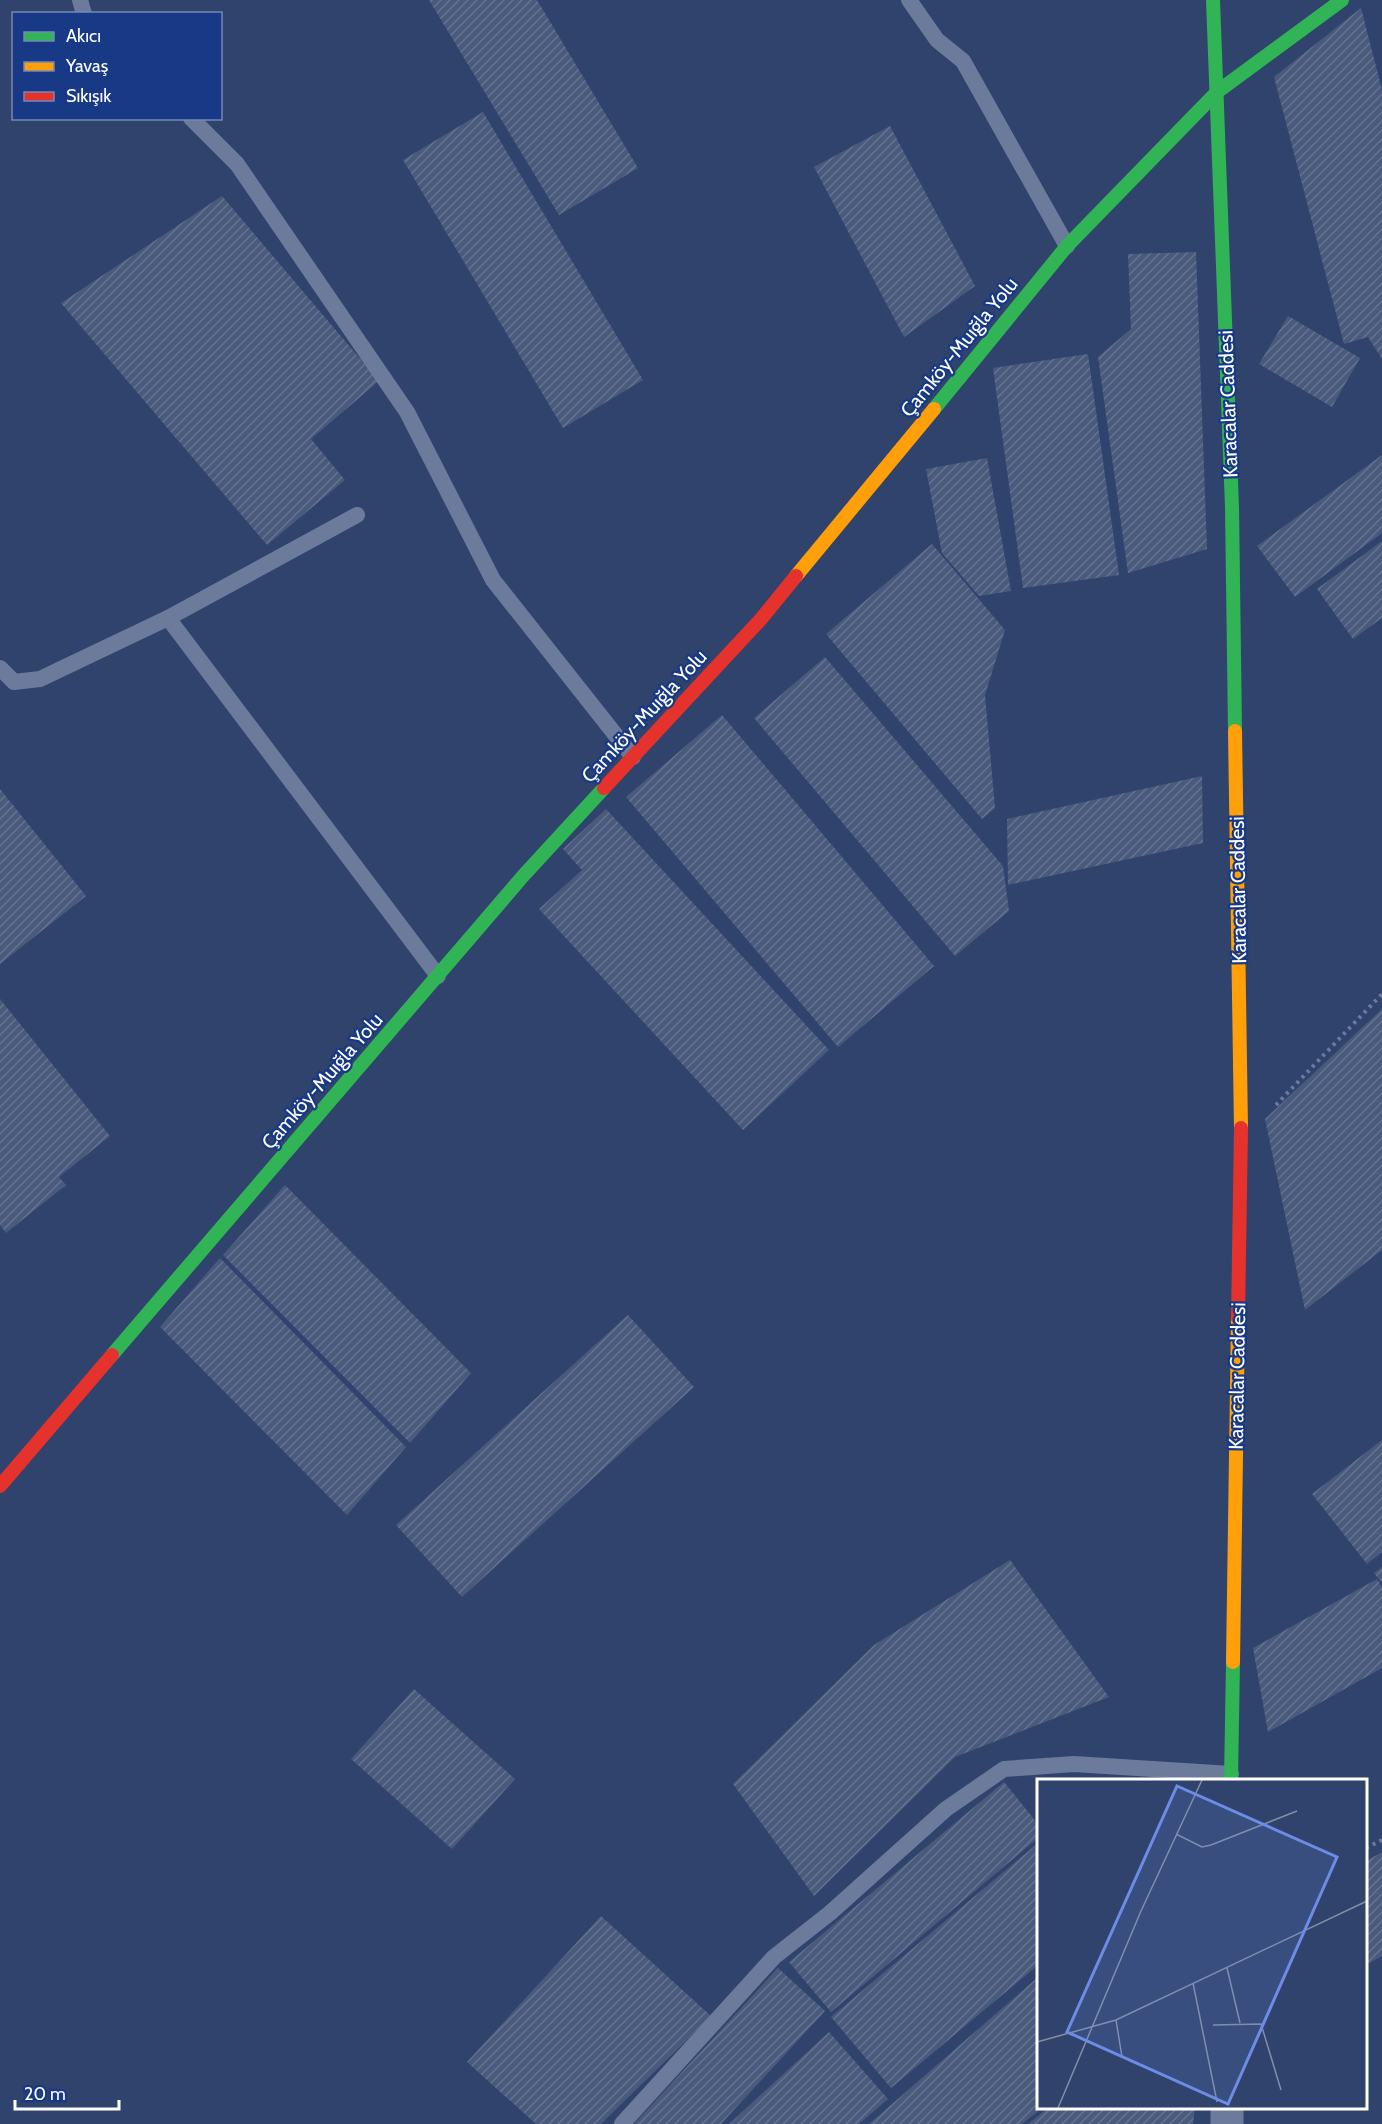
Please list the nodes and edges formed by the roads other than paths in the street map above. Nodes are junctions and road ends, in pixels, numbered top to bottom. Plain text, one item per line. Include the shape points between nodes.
1 (909, 0) edge
2 (1213, 0) edge
3 (1342, 0) edge
4 (1217, 92) junction
5 (193, 120) edge
6 (1067, 246) junction
7 (357, 515) dead end
8 (168, 618) junction
9 (0, 668) edge
10 (633, 757) junction
11 (438, 976) junction
12 (0, 1486) edge
13 (1231, 1777) edge
14 (622, 2124) edge

1 - 6 lane via 937,40 963,61
2 - 4 street, Karacalar Caddesi
3 - 4 street, Çamköy-Muığla Yolu
4 - 6 street, Çamköy-Muığla Yolu
4 - 13 street, Karacalar Caddesi via 1232,507 1240,1143
5 - 10 lane via 237,164 407,412 493,580
6 - 10 street, Çamköy-Muığla Yolu via 761,619
7 - 8 lane
8 - 9 lane via 40,679 14,682
8 - 11 lane
10 - 11 street, Çamköy-Muığla Yolu via 523,876
11 - 12 street, Çamköy-Muığla Yolu
13 - 14 lane via 1085,1764 1004,1769 946,1809 830,1913 774,1957

